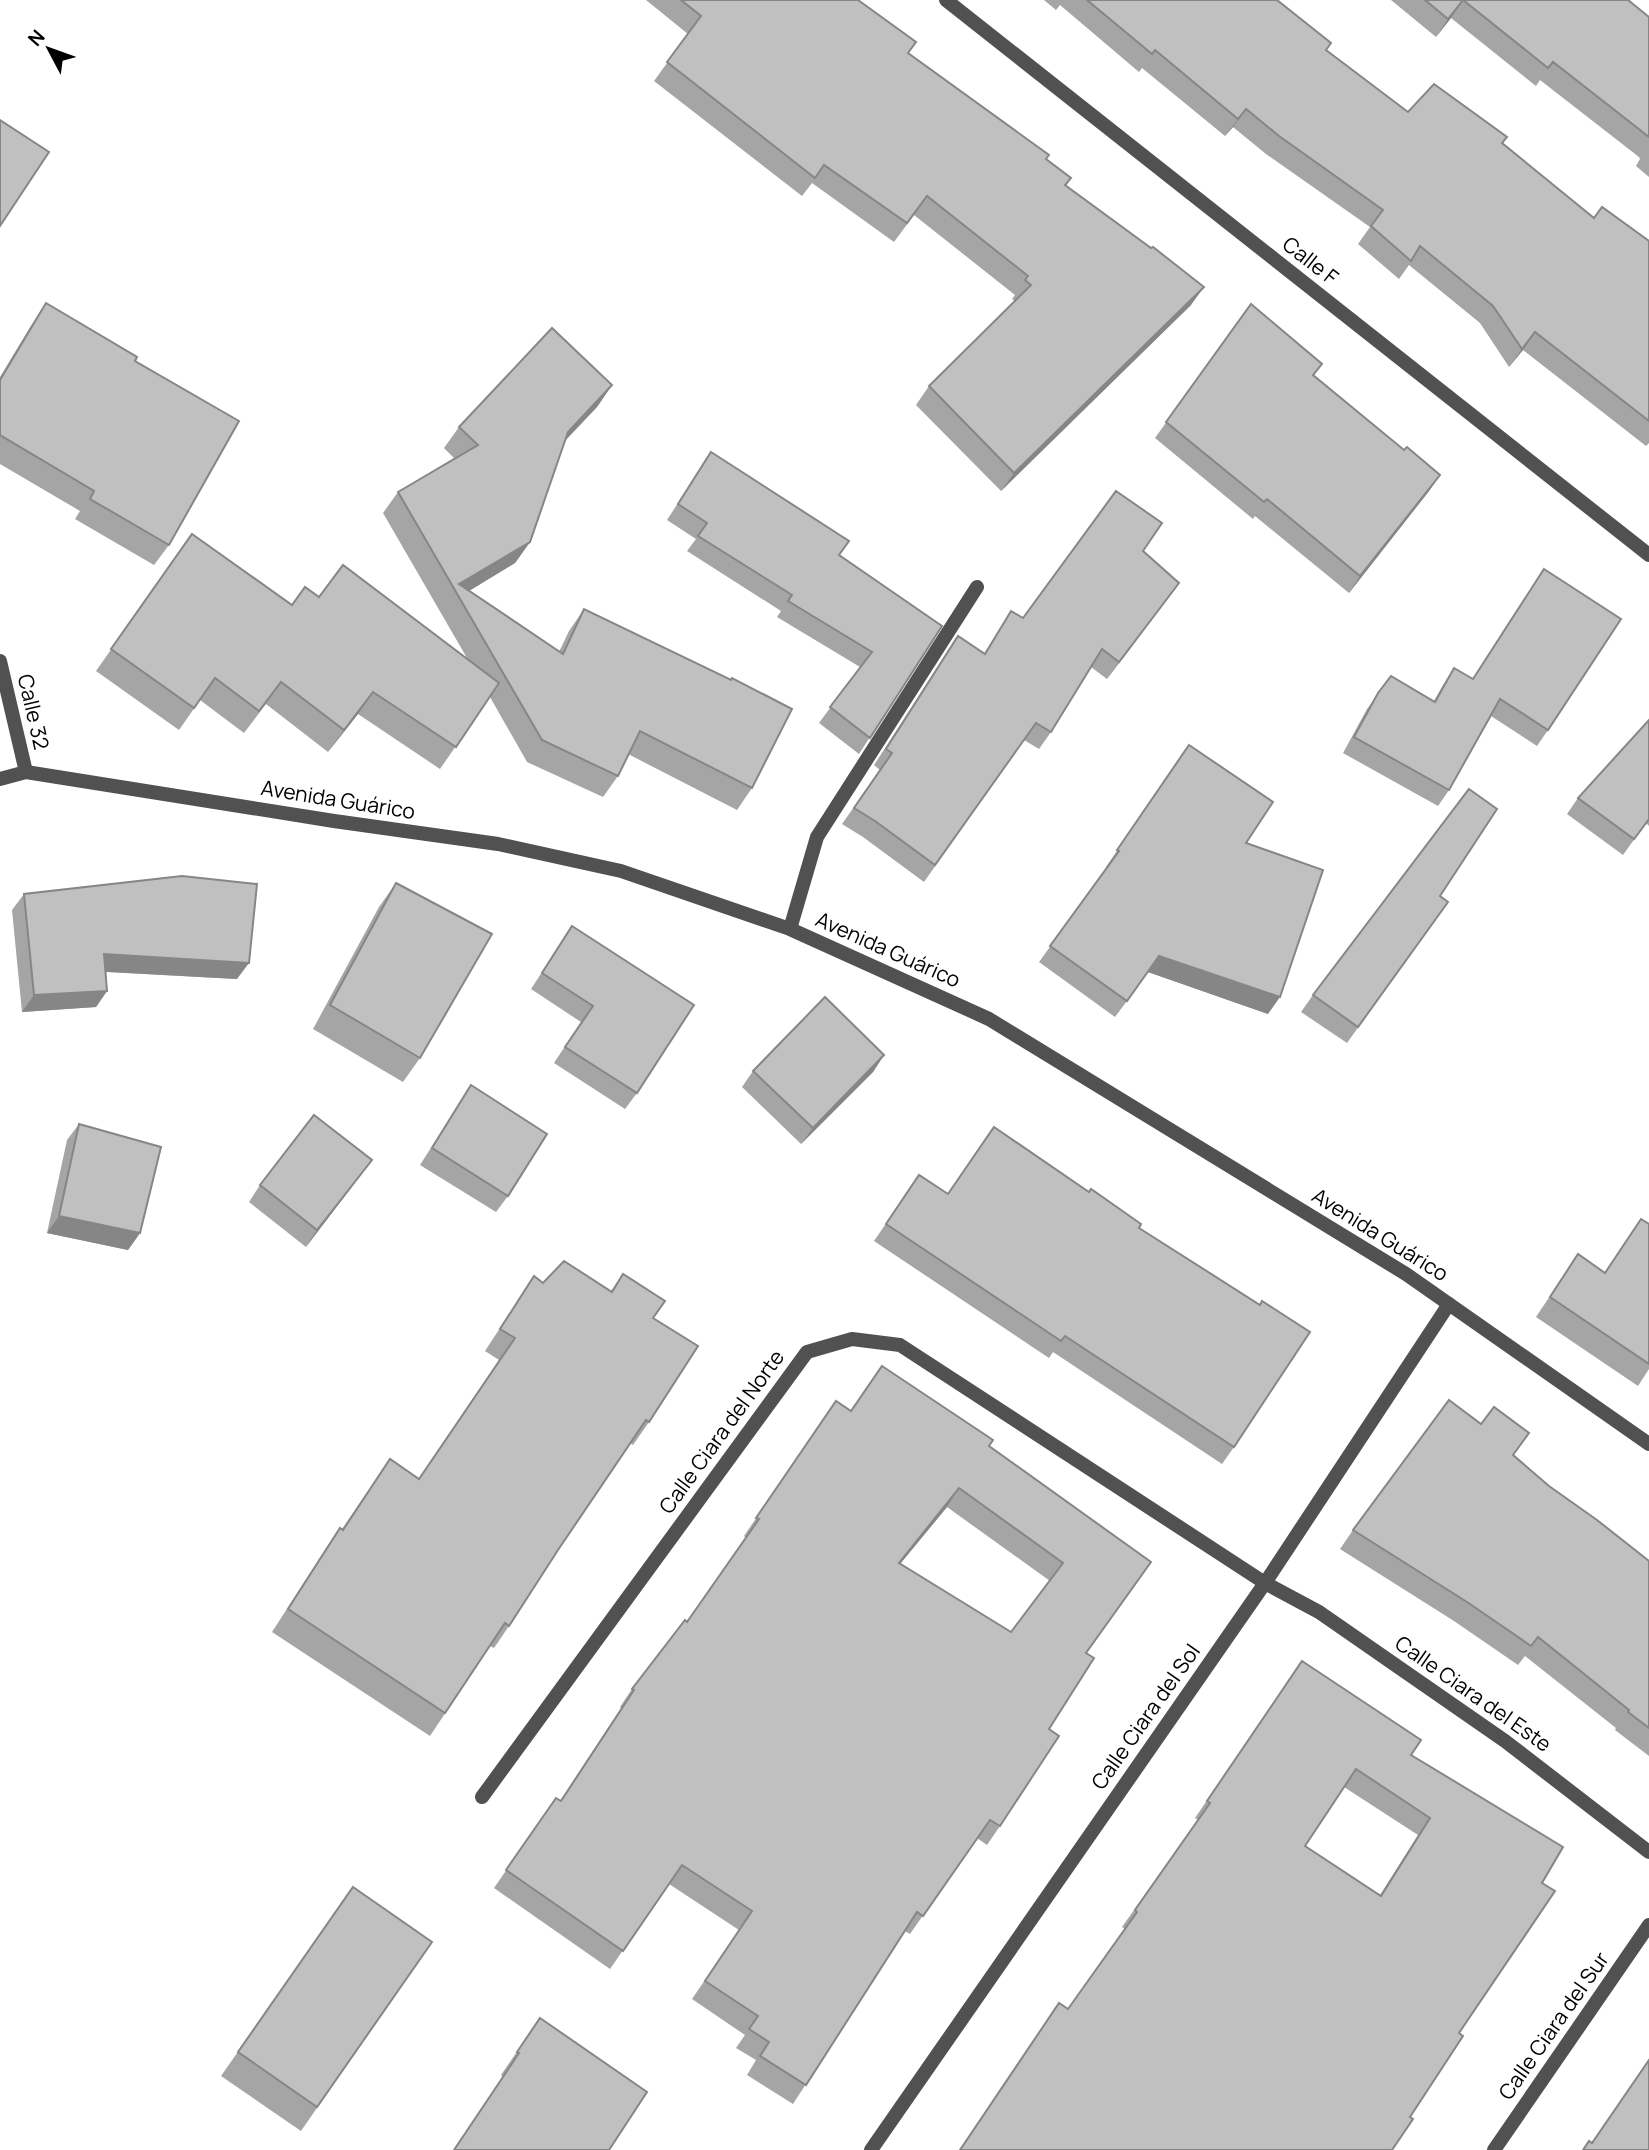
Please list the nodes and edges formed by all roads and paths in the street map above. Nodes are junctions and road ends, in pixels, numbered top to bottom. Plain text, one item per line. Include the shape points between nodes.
1 (946, 0) edge
2 (1649, 555) edge
3 (976, 587) dead end
4 (0, 661) edge
5 (26, 772) junction
6 (0, 779) edge
7 (790, 929) junction
8 (1449, 1304) junction
9 (1649, 1444) edge
10 (1265, 1583) junction
11 (482, 1797) dead end
12 (1649, 1852) edge
13 (1649, 1925) edge
14 (871, 2150) edge
15 (1494, 2150) edge

1 - 2 street, Calle F
3 - 7 street via 817,837
4 - 5 street, Calle 32
5 - 6 street, Avenida Guárico
5 - 7 street, Avenida Guárico via 498,844 621,872
7 - 8 street, Avenida Guárico via 989,1019
8 - 9 street, Avenida Guárico
8 - 10 street, Calle Ciara del Sol
10 - 11 street, Calle Ciara del Norte via 900,1345 852,1339 841,1342 807,1352
10 - 12 street, Calle Ciara del Este via 1319,1612 1505,1741
10 - 14 street, Calle Ciara del Sol
13 - 15 street, Calle Ciara del Sur

